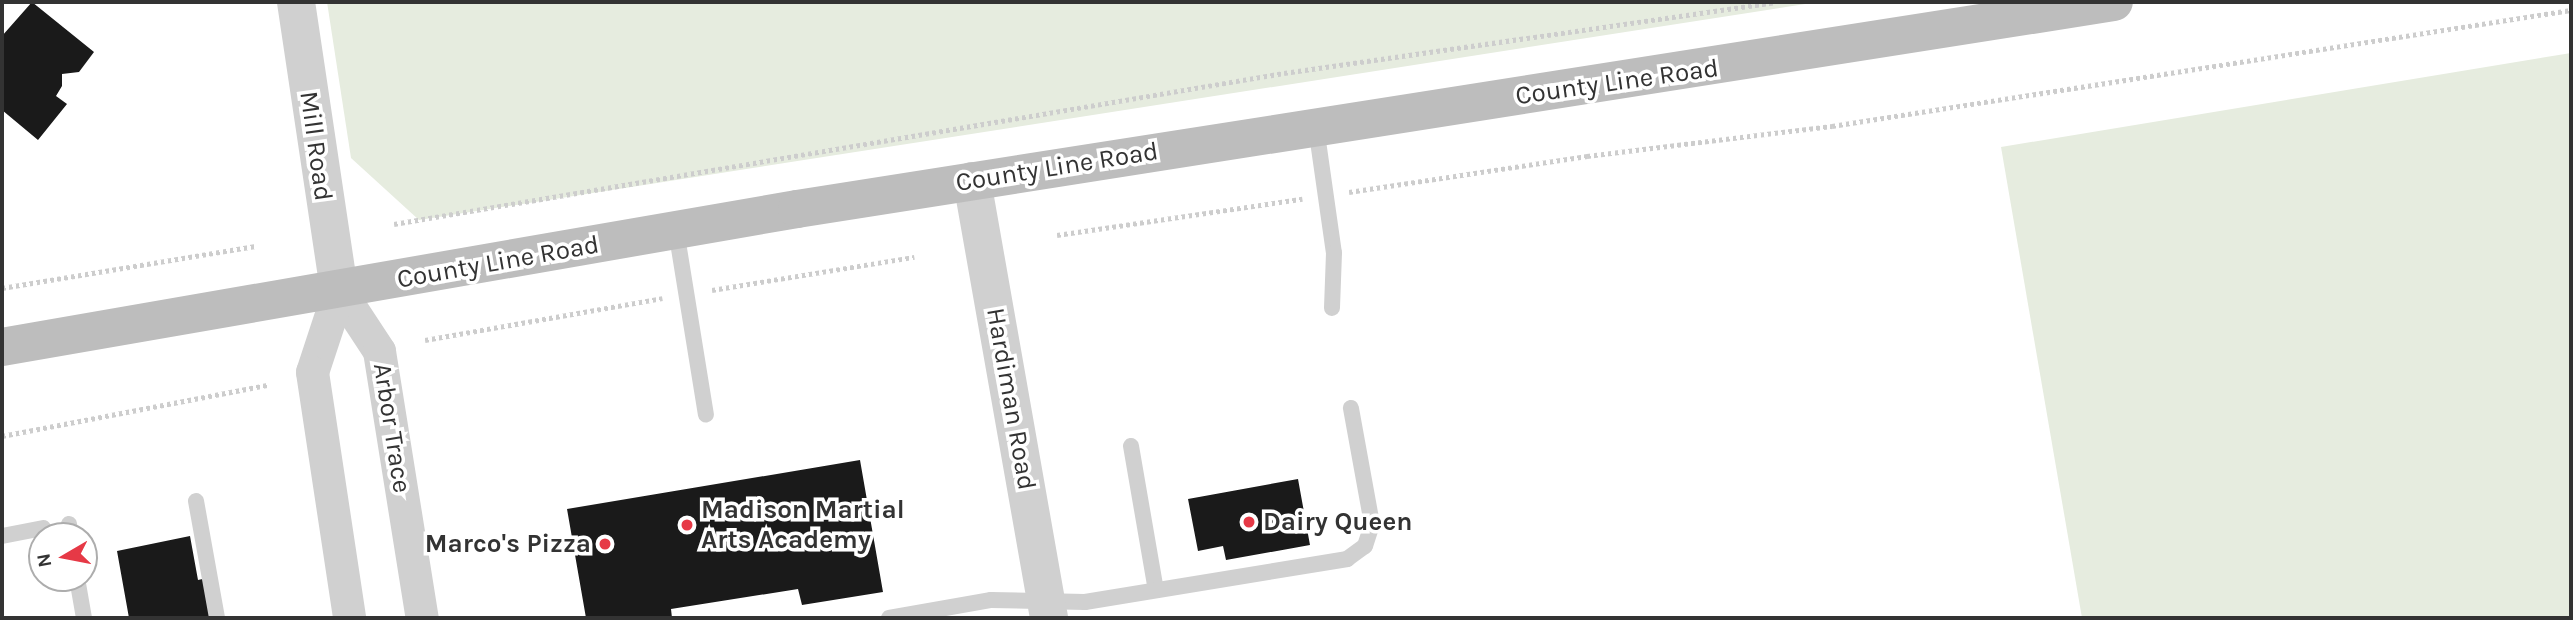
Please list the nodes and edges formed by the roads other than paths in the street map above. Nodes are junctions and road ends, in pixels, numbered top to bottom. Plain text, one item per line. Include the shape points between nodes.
1 (296, 2) edge
2 (2114, 2) edge
3 (1316, 127) junction
4 (972, 181) junction
5 (676, 230) junction
6 (339, 290) junction
7 (1332, 308) dead end
8 (2, 347) edge
9 (1350, 408) dead end
10 (706, 415) dead end
11 (1131, 446) dead end
12 (196, 501) dead end
13 (28, 531) edge
14 (2, 536) edge
15 (1156, 590) junction
16 (79, 592) edge
17 (1048, 610) edge
18 (83, 618) edge
19 (217, 618) edge
20 (349, 618) edge
21 (422, 618) edge
22 (890, 618) edge

1 - 6 street, Mill Road
2 - 3 main road, County Line Road
3 - 4 main road, County Line Road
3 - 7 lane via 1334,253
4 - 5 main road, County Line Road
4 - 17 street, Hardiman Road
5 - 6 main road, County Line Road
5 - 10 lane
6 - 8 main road, County Line Road
6 - 20 street via 312,373
6 - 21 street, Arbor Trace via 379,351
9 - 15 lane via 1372,524 1365,545 1347,559
11 - 15 lane
12 - 19 lane
13 - 14 lane
15 - 17 lane
16 - 18 lane
17 - 22 lane via 991,600

